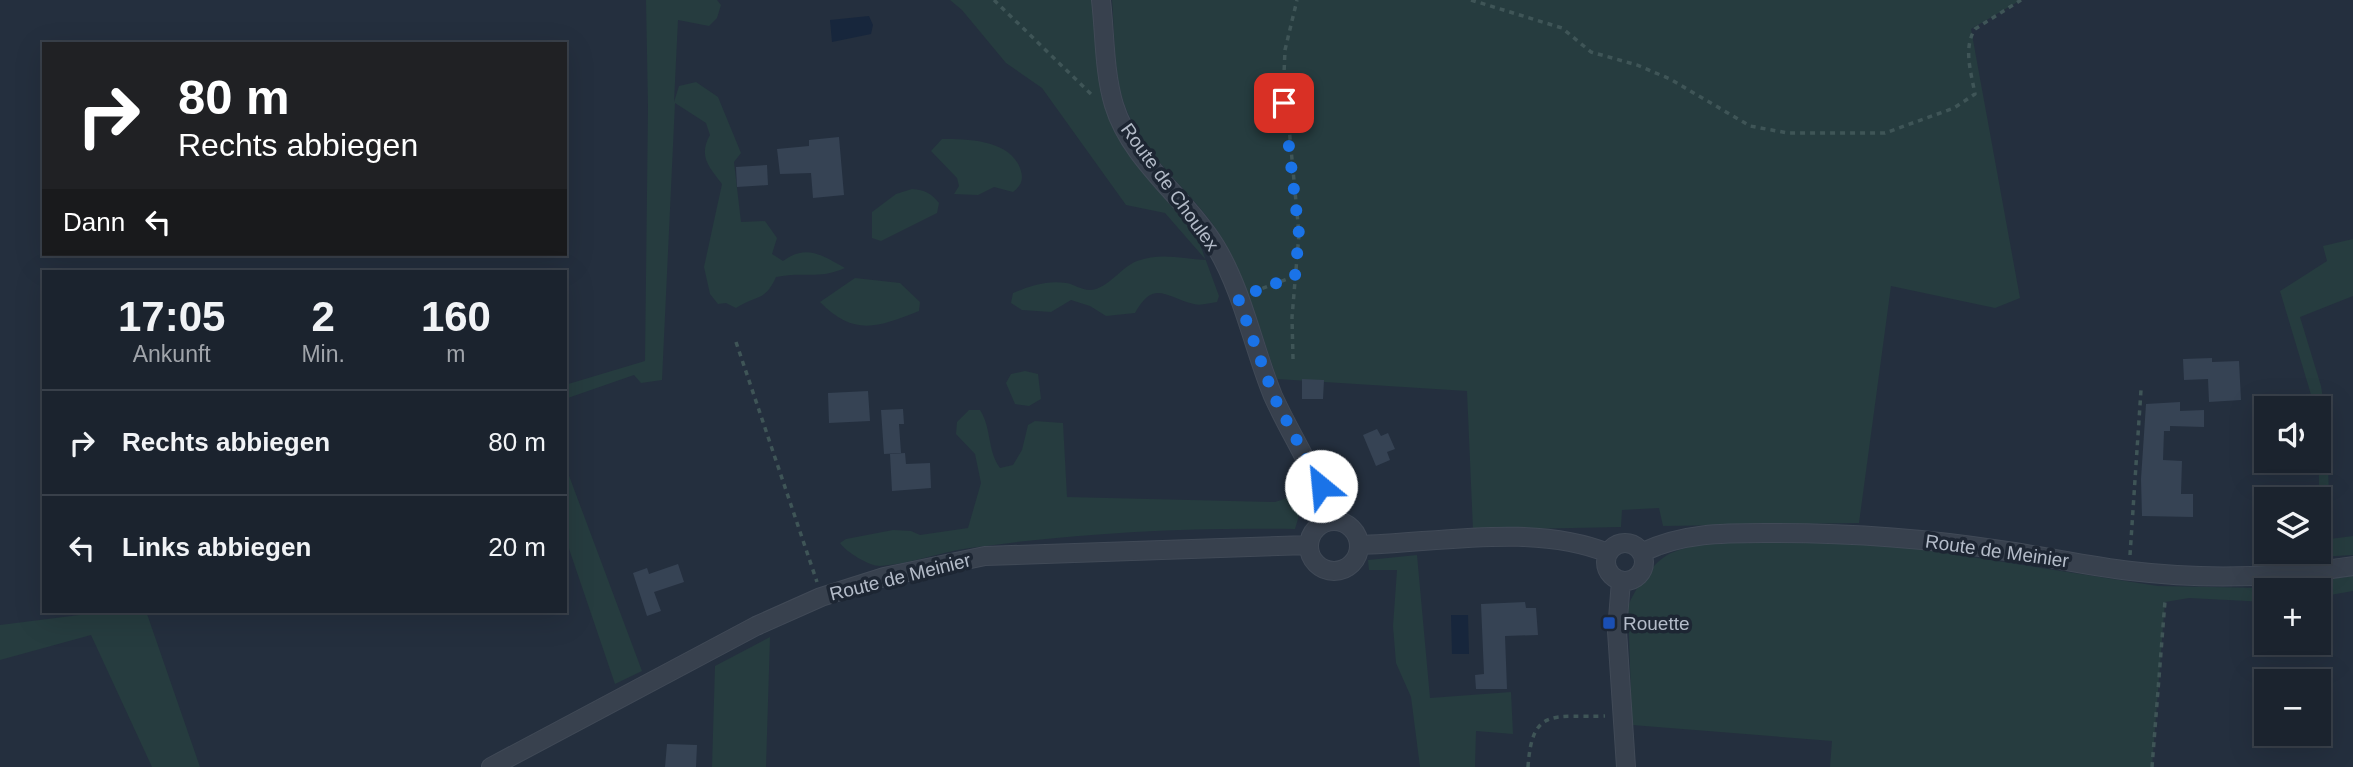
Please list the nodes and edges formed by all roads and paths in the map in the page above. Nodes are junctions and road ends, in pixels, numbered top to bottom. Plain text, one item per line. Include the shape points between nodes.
1 (994, 0) edge
2 (1101, 0) edge
3 (1297, 0) edge
4 (1471, 0) edge
5 (2021, 0) edge
6 (1100, 103) dead end
7 (1295, 276) junction
8 (1238, 298) junction
9 (736, 342) dead end
10 (1293, 359) dead end
11 (2141, 390) dead end
12 (1331, 521) junction
13 (1309, 545) junction
14 (1359, 545) junction
15 (1643, 552) junction
16 (1608, 553) junction
17 (2353, 566) edge
18 (2129, 571) junction
19 (1621, 581) junction
20 (821, 597) junction
21 (2165, 601) dead end
22 (1622, 716) junction
23 (491, 767) edge
24 (1528, 767) edge
25 (1626, 767) edge
26 (2152, 767) edge

1 - 6 path
2 - 8 street, Route de Choulex via 1117,114 1135,146 1216,248
3 - 7 path via 1284,74 1299,234
4 - 5 path via 1562,28 1591,52 1670,79 1750,126 1832,135 1885,133 1954,108 1975,94 1971,34
7 - 8 path
7 - 10 path
8 - 12 street, Route de Choulex via 1274,397 1321,486
9 - 20 path
11 - 18 path
12 - 13 street via 1315,528
12 - 14 street via 1347,524
13 - 14 street via 1314,562 1338,571 1354,562
13 - 20 street, Route de Meinier via 985,556 884,577
14 - 16 street via 1544,538 1576,541
15 - 16 street via 1621,542
15 - 18 street, Route de Meinier via 1694,535 1858,534 1958,544
15 - 19 street via 1643,570 1630,581
16 - 19 street via 1609,573
17 - 18 street, Route de Meinier via 2270,577
19 - 22 street via 1616,621
20 - 23 street, Route de Meinier via 757,626
21 - 26 path
22 - 24 path via 1543,722 1532,734
22 - 25 street

